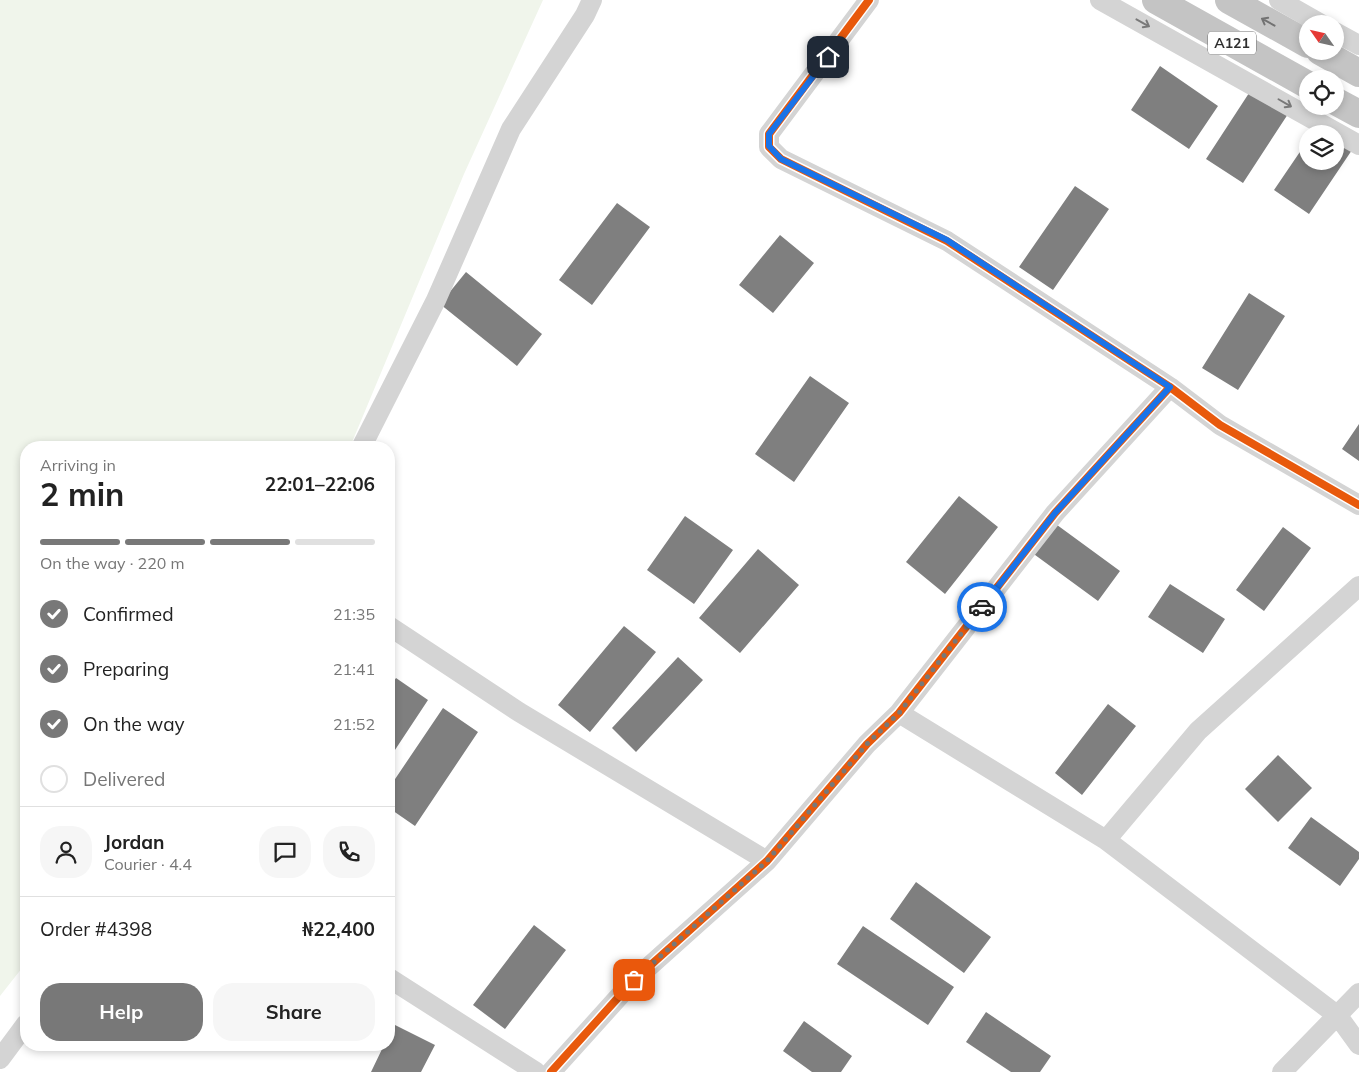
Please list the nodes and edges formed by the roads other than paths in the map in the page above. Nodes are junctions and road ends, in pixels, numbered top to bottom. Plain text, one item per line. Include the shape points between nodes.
1 (592, 0) edge
2 (869, 0) edge
3 (1100, 0) edge
4 (1156, 0) edge
5 (1229, 0) edge
6 (1279, 0) edge
7 (1305, 15) edge
8 (1344, 37) edge
9 (1299, 39) edge
10 (1359, 45) edge
11 (1336, 60) edge
12 (1359, 73) edge
13 (1299, 80) edge
14 (1344, 106) edge
15 (1359, 114) edge
16 (1359, 145) edge
17 (1170, 387) junction
18 (365, 441) edge
19 (1359, 505) edge
20 (1359, 586) edge
21 (395, 630) edge
22 (899, 713) junction
23 (1106, 840) junction
24 (767, 861) junction
25 (395, 982) edge
26 (1359, 992) edge
27 (1338, 1016) junction
28 (20, 1032) edge
29 (1359, 1045) edge
30 (0, 1059) edge
31 (536, 1072) edge
32 (551, 1072) edge
33 (1282, 1072) edge

1 - 18 street via 511,128 436,300
2 - 17 street via 769,134 769,146 781,159 947,240
3 -> 16 street
4 - 13 highway, A121
9 -> 5 highway, A121
6 - 7 street
8 - 10 street
11 - 12 highway
14 - 15 highway
17 - 19 street via 1220,425
17 - 22 street via 1055,513
20 - 23 street via 1198,731
21 - 24 street via 519,712
22 - 23 street
22 - 24 street via 867,744
23 - 27 street
24 - 32 street via 634,980
25 - 31 street
26 - 27 street
27 - 29 street
27 - 33 street
28 - 30 street

